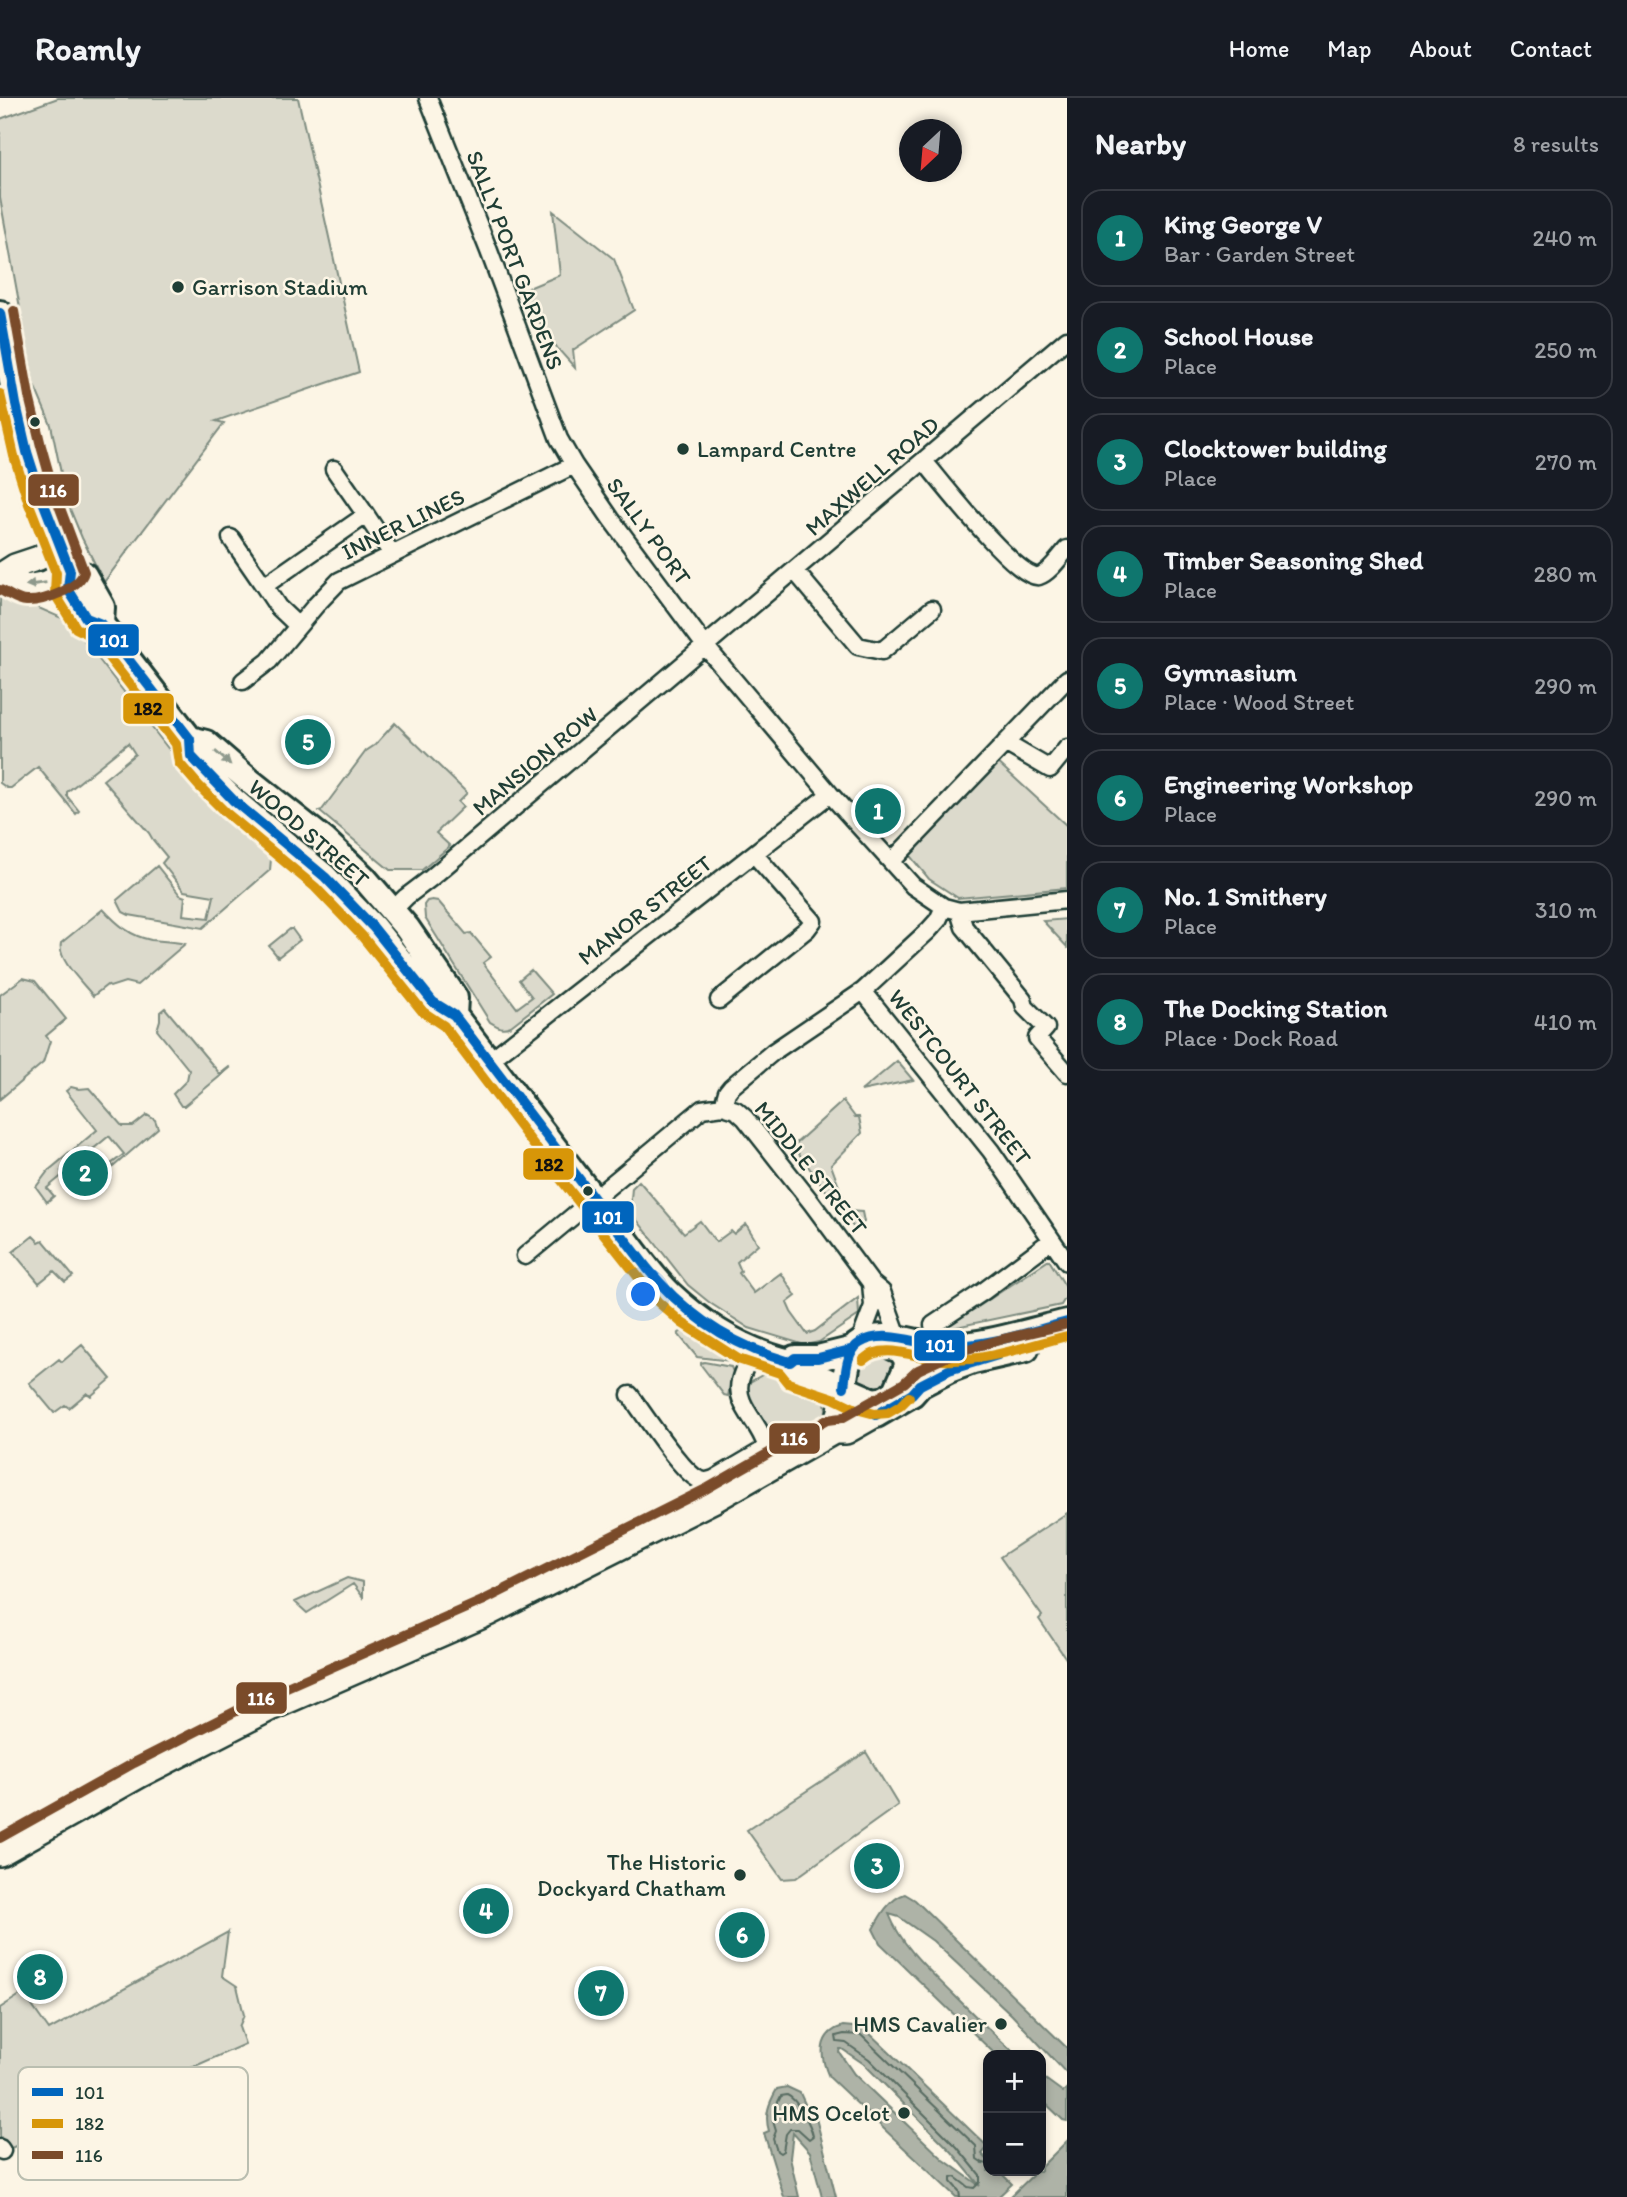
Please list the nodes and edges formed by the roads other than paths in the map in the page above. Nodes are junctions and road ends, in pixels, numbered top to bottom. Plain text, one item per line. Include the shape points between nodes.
1 (428, 98) edge
2 (0, 313) edge
3 (1067, 339) edge
4 (559, 439) joint
5 (924, 461) junction
6 (574, 465) junction
7 (334, 469) dead end
8 (366, 515) junction
9 (231, 538) dead end
10 (59, 544) junction
11 (1067, 549) edge
12 (392, 554) junction
13 (71, 571) junction
14 (795, 571) junction
15 (1, 574) edge
16 (264, 586) junction
17 (932, 609) dead end
18 (298, 626) junction
19 (706, 647) junction
20 (1067, 679) edge
21 (243, 681) dead end
22 (190, 738) junction
23 (1005, 743) junction
24 (1067, 748) edge
25 (830, 794) junction
26 (325, 841) junction
27 (754, 853) junction
28 (892, 861) junction
29 (309, 862) junction
30 (1067, 900) edge
31 (951, 909) junction
32 (393, 910) junction
33 (373, 927) junction
34 (863, 991) junction
35 (719, 1000) dead end
36 (454, 1015) junction
37 (489, 1061) junction
38 (1067, 1073) edge
39 (723, 1105) junction
40 (594, 1199) junction
41 (1052, 1240) junction
42 (525, 1256) dead end
43 (1067, 1262) edge
44 (872, 1283) junction
45 (1067, 1322) edge
46 (933, 1325) dead end
47 (1067, 1339) edge
48 (872, 1342) junction
49 (753, 1350) junction
50 (790, 1362) junction
51 (844, 1387) junction
52 (630, 1395) dead end
53 (886, 1402) junction
54 (834, 1432) junction
55 (0, 1854) edge

1 - 4 street, SALLY PORT GARDENS
2 - 10 main road, WOOD STREET via 27,452
3 - 5 street, MAXWELL ROAD
4 - 6 street, SALLY PORT
5 - 11 street via 1024,572 1041,575
5 - 14 street, MAXWELL ROAD
6 - 12 street, INNER LINES
6 - 19 street, SALLY PORT
7 - 8 street
8 - 12 street
8 - 16 street
9 - 16 street
10 - 13 main road, WOOD STREET
10 - 15 street
12 - 18 street, INNER LINES via 340,581
13 -> 15 street via 26,587
13 - 22 main road, WOOD STREET via 68,589 86,618 101,624
14 - 17 street via 858,646 882,651
14 - 19 street, MAXWELL ROAD
16 - 18 street
18 - 21 street, INNER LINES via 269,661
19 - 25 street, SALLY PORT
19 - 32 street, MANSION ROW
20 - 23 street
22 -> 26 main road, WOOD STREET via 206,743
22 - 29 main road, WOOD STREET via 191,756 209,776
23 - 24 street via 1050,769
23 - 28 street
25 - 27 street, MANOR STREET
25 - 28 street, SALLY PORT
26 - 29 main road
26 - 32 main road, WOOD STREET
27 - 35 street via 813,921
27 - 37 street, MANOR STREET
28 - 31 street, SALLY PORT via 913,886
29 - 33 main road, WOOD STREET
30 - 31 street
31 - 34 street
31 - 38 street via 1046,1028 1037,1038
32 - 33 main road
32 - 36 main road, WOOD STREET via 455,998
33 - 36 main road, WOOD STREET via 433,1002
34 - 39 street via 773,1052 729,1089
34 - 41 street, WESTCOURT STREET via 991,1151
36 - 37 main road, WOOD STREET
37 - 40 main road, WOOD STREET
39 - 40 street, MIDDLE STREET via 702,1109
39 - 44 street, MIDDLE STREET via 745,1118
40 - 42 street
40 - 49 main road, WOOD STREET via 668,1292 711,1326
41 - 43 street, WESTCOURT STREET
41 - 46 street
44 - 48 street
44 - 48 street, MIDDLE STREET via 883,1292
45 - 48 main road via 959,1346
47 - 53 main road via 949,1370
48 - 50 main road, WOOD STREET
48 - 51 main road via 848,1365
48 - 53 main road via 901,1351 906,1358 907,1370
49 - 50 main road, WOOD STREET
49 - 52 street via 739,1394 766,1446 706,1482 683,1468
50 - 51 main road, WOOD STREET via 794,1370
51 - 53 main road
51 - 54 street
53 - 54 street via 846,1432
54 - 55 street via 713,1502 488,1614 270,1709

